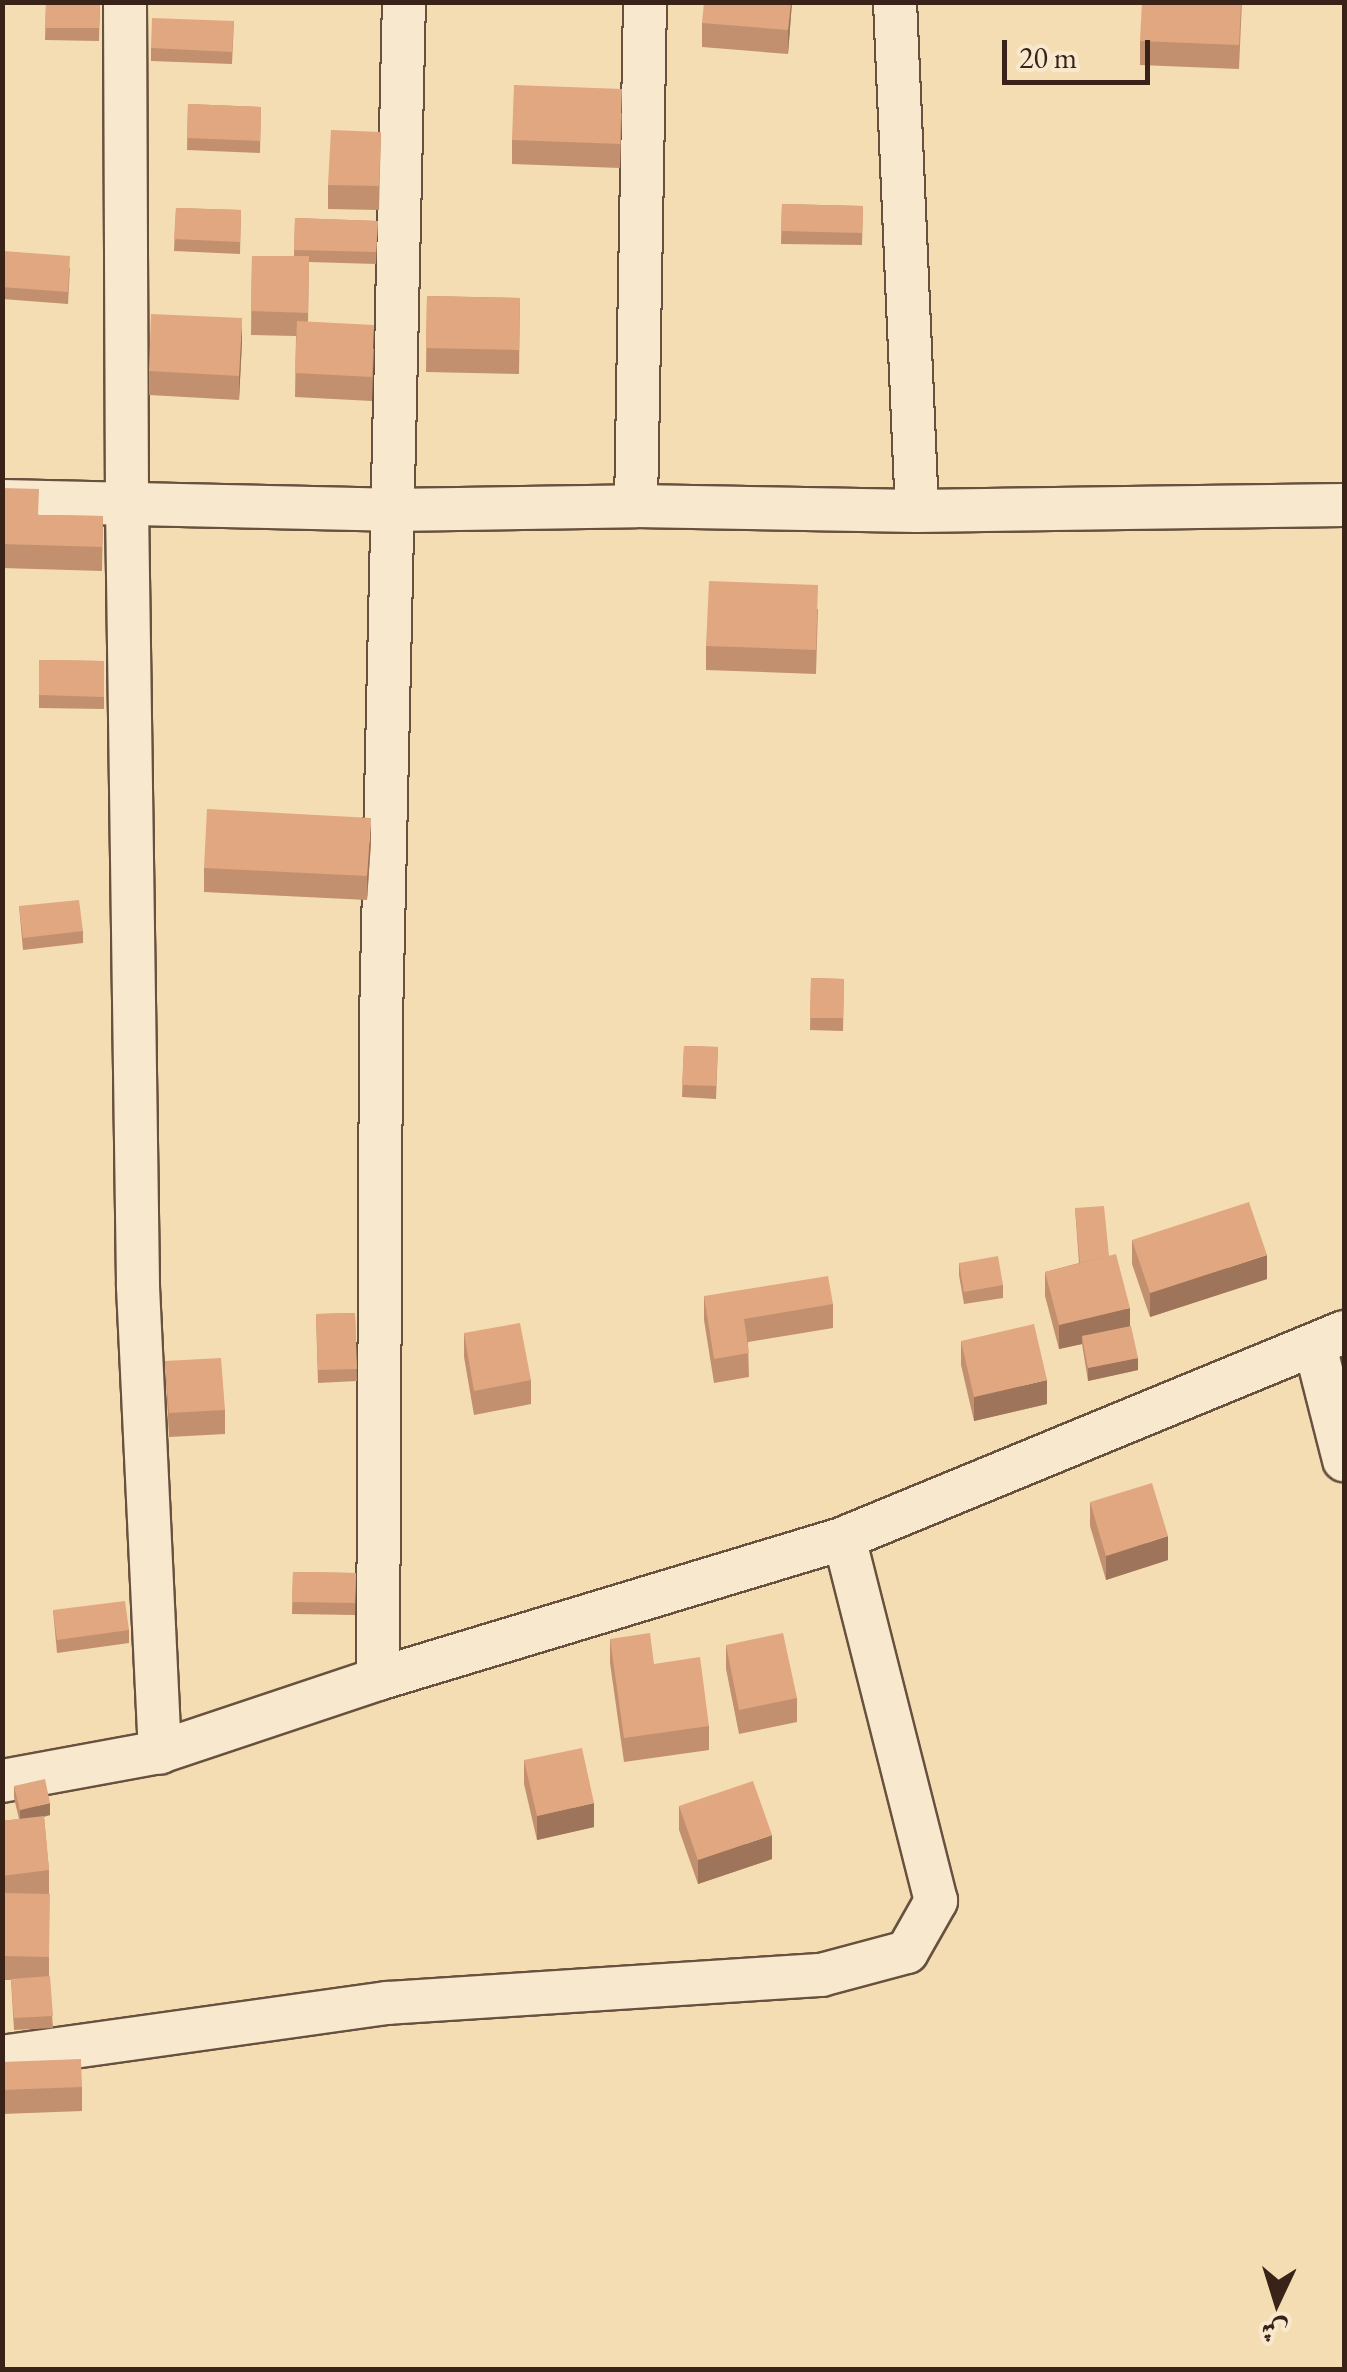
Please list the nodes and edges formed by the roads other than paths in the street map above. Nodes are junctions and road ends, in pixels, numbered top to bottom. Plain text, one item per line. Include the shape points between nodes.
1 (126, 2) edge
2 (404, 2) edge
3 (645, 2) edge
4 (895, 2) edge
5 (2, 501) edge
6 (1344, 505) edge
7 (127, 506) junction
8 (636, 506) junction
9 (390, 510) junction
10 (917, 512) junction
11 (1330, 1339) edge
12 (1344, 1460) edge
13 (844, 1538) junction
14 (378, 1679) junction
15 (160, 1752) junction
16 (2, 1782) edge
17 (2, 2057) edge

1 - 7 street
2 - 9 street
3 - 8 street
4 - 10 street
5 - 7 street
6 - 10 street
7 - 9 street
7 - 15 street via 138,1286
8 - 9 street
8 - 10 street
9 - 14 street
11 - 12 street
11 - 13 street
13 - 14 street
13 - 17 street via 936,1901 906,1952 821,1975 387,2003
14 - 15 street
15 - 16 street

